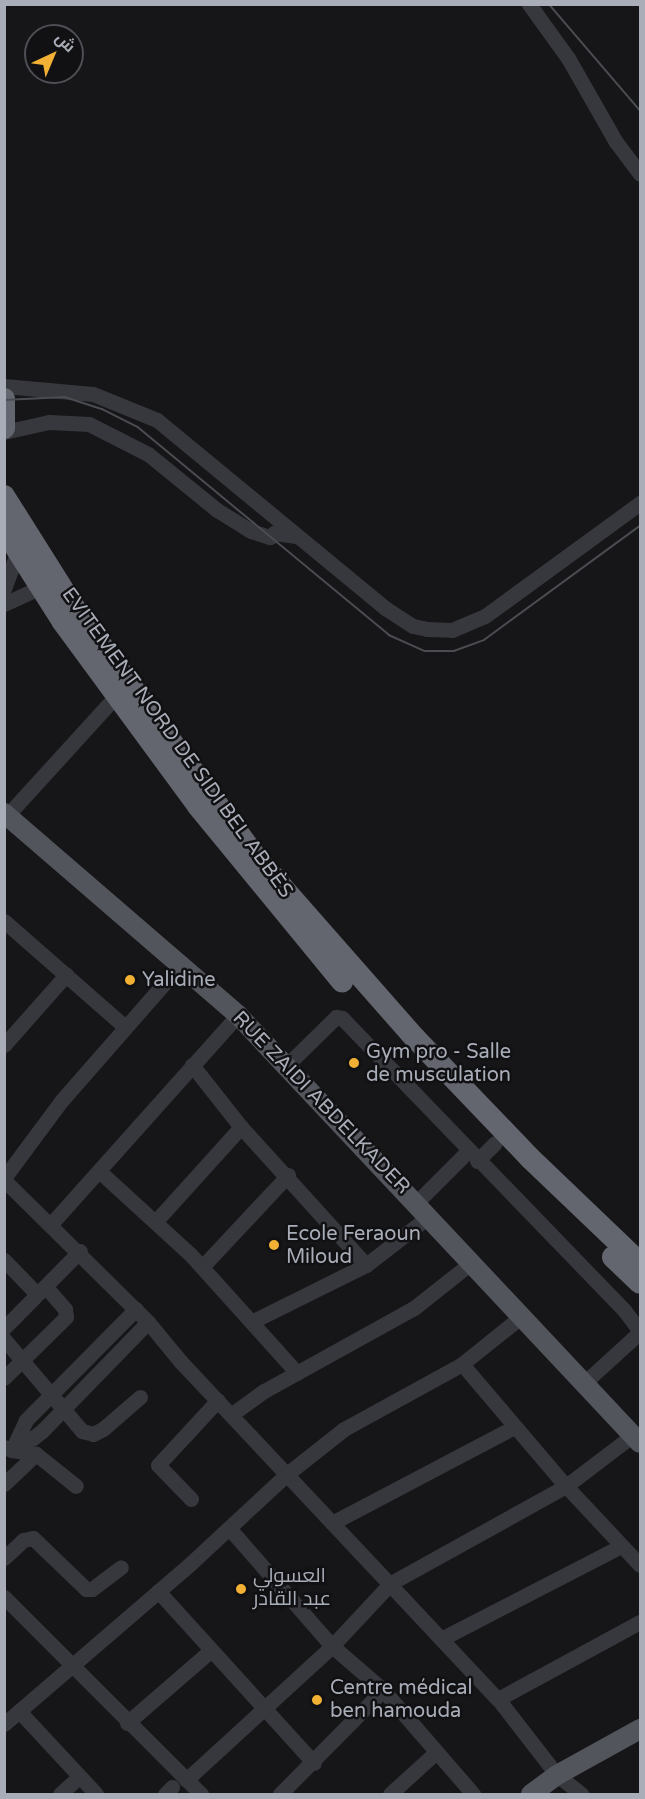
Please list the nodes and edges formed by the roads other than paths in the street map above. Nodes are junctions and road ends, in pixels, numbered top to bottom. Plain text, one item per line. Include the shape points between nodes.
1 (529, 4) edge
2 (640, 174) edge
3 (4, 386) edge
4 (4, 399) edge
5 (4, 430) edge
6 (4, 496) edge
7 (640, 503) edge
8 (266, 511) junction
9 (4, 529) edge
10 (251, 531) junction
11 (295, 536) junction
12 (18, 551) junction
13 (41, 587) junction
14 (4, 589) edge
15 (4, 604) edge
16 (116, 696) junction
17 (5, 816) edge
18 (5, 923) edge
19 (182, 963) junction
20 (66, 975) junction
21 (238, 1015) junction
22 (125, 1027) junction
23 (4, 1045) edge
24 (192, 1065) junction
25 (287, 1065) junction
26 (242, 1127) junction
27 (495, 1143) junction
28 (472, 1157) junction
29 (99, 1171) junction
30 (288, 1175) junction
31 (4, 1179) edge
32 (422, 1210) junction
33 (156, 1221) junction
34 (51, 1224) junction
35 (80, 1251) junction
36 (4, 1260) edge
37 (472, 1262) junction
38 (640, 1263) edge
39 (366, 1265) junction
40 (202, 1267) junction
41 (640, 1283) edge
42 (41, 1290) junction
43 (136, 1310) junction
44 (522, 1316) junction
45 (253, 1321) junction
46 (148, 1322) junction
47 (4, 1328) edge
48 (640, 1332) edge
49 (4, 1339) edge
50 (24, 1360) junction
51 (462, 1364) junction
52 (297, 1373) junction
53 (4, 1378) edge
54 (584, 1383) junction
55 (49, 1396) junction
56 (140, 1397) dead end
57 (218, 1400) junction
58 (61, 1409) junction
59 (232, 1414) junction
60 (514, 1427) junction
61 (637, 1439) edge
62 (12, 1446) edge
63 (36, 1454) junction
64 (287, 1474) junction
65 (4, 1484) edge
66 (76, 1486) dead end
67 (566, 1486) junction
68 (191, 1499) dead end
69 (332, 1523) junction
70 (229, 1528) junction
71 (621, 1546) junction
72 (4, 1558) edge
73 (640, 1565) edge
74 (121, 1567) dead end
75 (391, 1583) junction
76 (158, 1592) junction
77 (4, 1597) edge
78 (640, 1623) edge
79 (441, 1639) junction
80 (332, 1646) junction
81 (210, 1651) junction
82 (72, 1666) junction
83 (383, 1690) junction
84 (498, 1699) junction
85 (261, 1708) junction
86 (19, 1711) junction
87 (127, 1723) junction
88 (4, 1724) edge
89 (640, 1729) edge
90 (435, 1753) junction
91 (314, 1763) junction
92 (557, 1775) junction
93 (79, 1777) junction
94 (174, 1787) edge
95 (60, 1794) edge
96 (96, 1794) edge
97 (201, 1794) edge
98 (280, 1794) edge
99 (390, 1794) edge
100 (472, 1794) edge
101 (531, 1794) edge
102 (581, 1794) edge

1 - 2 street via 568,58 616,142
3 - 8 street via 70,390 139,411 170,429
4 - 5 highway
5 - 10 street via 35,423 69,422 110,432 148,454 217,510
6 - 38 highway, EVITEMENT NORD DE SIDI BEL ABBÈS via 77,612 254,855 423,1046 530,1158
7 - 11 street via 502,605 452,630 428,629 399,619
8 - 10 street
8 - 11 street
9 - 12 highway, EVITEMENT NORD DE SIDI BEL ABBÈS
10 - 11 street via 270,537 274,533
12 - 13 highway, EVITEMENT NORD DE SIDI BEL ABBÈS
12 - 14 street
13 - 15 street
13 - 16 highway, EVITEMENT NORD DE SIDI BEL ABBÈS
16 - 17 street
16 - 27 highway, EVITEMENT NORD DE SIDI BEL ABBÈS via 244,868 304,939
17 - 19 main road, RUE ZAIDI ABDELKADER
18 - 20 street
19 - 21 main road, RUE ZAIDI ABDELKADER
19 - 22 street
20 - 22 street
20 - 23 street
21 - 24 street
21 - 25 main road, RUE ZAIDI ABDELKADER
22 - 31 street via 62,1100
24 - 26 street
24 - 29 street
25 - 28 street via 336,1017 342,1018
25 - 32 main road, RUE ZAIDI ABDELKADER
26 - 30 street
26 - 33 street
27 - 28 street
27 - 41 highway, EVITEMENT NORD DE SIDI BEL ABBÈS
28 - 32 street
28 - 48 street via 624,1310
29 - 33 street
29 - 34 street
30 - 39 street
30 - 40 street
31 - 34 street
32 - 37 main road, RUE ZAIDI ABDELKADER
32 - 39 street
33 - 40 street
34 - 35 street
35 - 42 street
35 - 43 street
36 - 42 street
37 - 44 main road, RUE ZAIDI ABDELKADER
37 - 52 street via 414,1308
39 - 45 street
40 - 45 street
42 - 47 street
42 - 50 street via 67,1314
43 - 46 street
43 - 55 street
44 - 51 street
44 - 54 main road, RUE ZAIDI ABDELKADER
45 - 52 street
46 - 57 street
46 - 58 street
48 - 54 street
49 - 50 street
50 - 53 street
50 - 55 street
51 - 60 street
51 - 64 street via 344,1429
52 - 59 street
54 - 61 main road, RUE ZAIDI ABDELKADER
55 - 58 street
55 - 62 street via 20,1427
56 - 58 street via 93,1434 82,1431
57 - 59 street
57 - 68 street via 158,1465
58 - 62 street via 33,1438
59 - 64 street
60 - 67 street
60 - 69 street
61 - 67 street
62 - 63 street
63 - 65 street
63 - 66 street
64 - 69 street
64 - 70 street
67 - 71 street
67 - 75 street
69 - 75 street
70 - 76 street
70 - 80 street
71 - 73 street
71 - 79 street
72 - 74 street via 23,1540 33,1538 86,1589 92,1589
75 - 79 street
75 - 80 street
76 - 81 street
76 - 82 street
77 - 82 street
78 - 84 street
79 - 84 street
80 - 83 street
80 - 85 street
81 - 85 street
81 - 87 street
82 - 86 street
82 - 87 street
83 - 90 street
83 - 91 street
84 - 92 street
85 - 91 street
85 - 94 street
86 - 88 street
86 - 93 street
87 - 94 street
89 - 92 main road
90 - 99 street
90 - 100 street
91 - 98 street
92 - 101 main road
92 - 102 street
93 - 95 street
93 - 96 street
94 - 97 street

